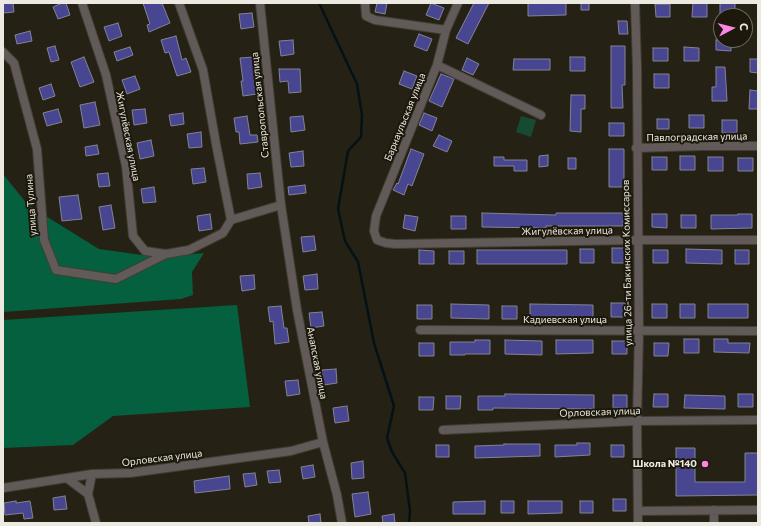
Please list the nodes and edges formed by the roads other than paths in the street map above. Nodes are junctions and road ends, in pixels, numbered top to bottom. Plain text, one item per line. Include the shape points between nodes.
1 (82, 3) edge
2 (178, 3) edge
3 (260, 3) edge
4 (365, 3) edge
5 (458, 3) edge
6 (635, 3) edge
7 (446, 30) junction
8 (3, 52) edge
9 (437, 65) junction
10 (541, 115) dead end
11 (758, 146) edge
12 (636, 148) junction
13 (281, 205) junction
14 (231, 220) junction
15 (377, 240) joint
16 (637, 240) junction
17 (758, 240) edge
18 (166, 254) junction
19 (420, 330) dead end
20 (639, 331) junction
21 (758, 331) edge
22 (637, 420) junction
23 (758, 420) edge
24 (443, 430) dead end
25 (323, 442) junction
26 (92, 474) junction
27 (68, 479) junction
28 (3, 488) edge
29 (88, 494) junction
30 (714, 510) junction
31 (758, 510) edge
32 (638, 511) junction
33 (96, 523) edge
34 (342, 523) edge
35 (638, 523) edge
36 (714, 523) edge

1 - 18 street, Жигулёвская улица via 106,75 125,159 133,236 145,251
2 - 14 street via 203,70
3 - 13 street, Ставропольская улица
4 - 7 street via 366,16 375,20
5 - 7 street, Барнаульская улица
6 - 12 street, улица 26-ти Бакинских Комиссаров
7 - 9 street, Барнаульская улица
8 - 18 street, улица Тулина via 14,63 37,149 44,240 56,270 116,279
9 - 10 street
9 - 15 street, Барнаульская улица via 376,216 374,231
11 - 12 street, Павлоградская улица
12 - 16 street, улица 26-ти Бакинских Комиссаров
13 - 14 street
13 - 25 street, Анапская улица via 297,310
14 - 18 street via 223,233 189,250
15 - 16 street, Жигулёвская улица via 396,244
16 - 17 street, Жигулёвская улица
16 - 20 street, улица 26-ти Бакинских Комиссаров
19 - 20 street, Кадиевская улица
20 - 21 street, Кадиевская улица
20 - 22 street, улица 26-ти Бакинских Комиссаров
22 - 23 street, Орловская улица
22 - 24 street, Орловская улица
22 - 32 street, улица 26-ти Бакинских Комиссаров
25 - 26 street, Орловская улица via 291,451 130,473
25 - 34 street, Анапская улица
26 - 27 street, Орловская улица
26 - 29 street
27 - 28 street, Орловская улица
27 - 29 street
29 - 33 street
30 - 31 street
30 - 32 street
30 - 36 street
32 - 35 street, улица 26-ти Бакинских Комиссаров

